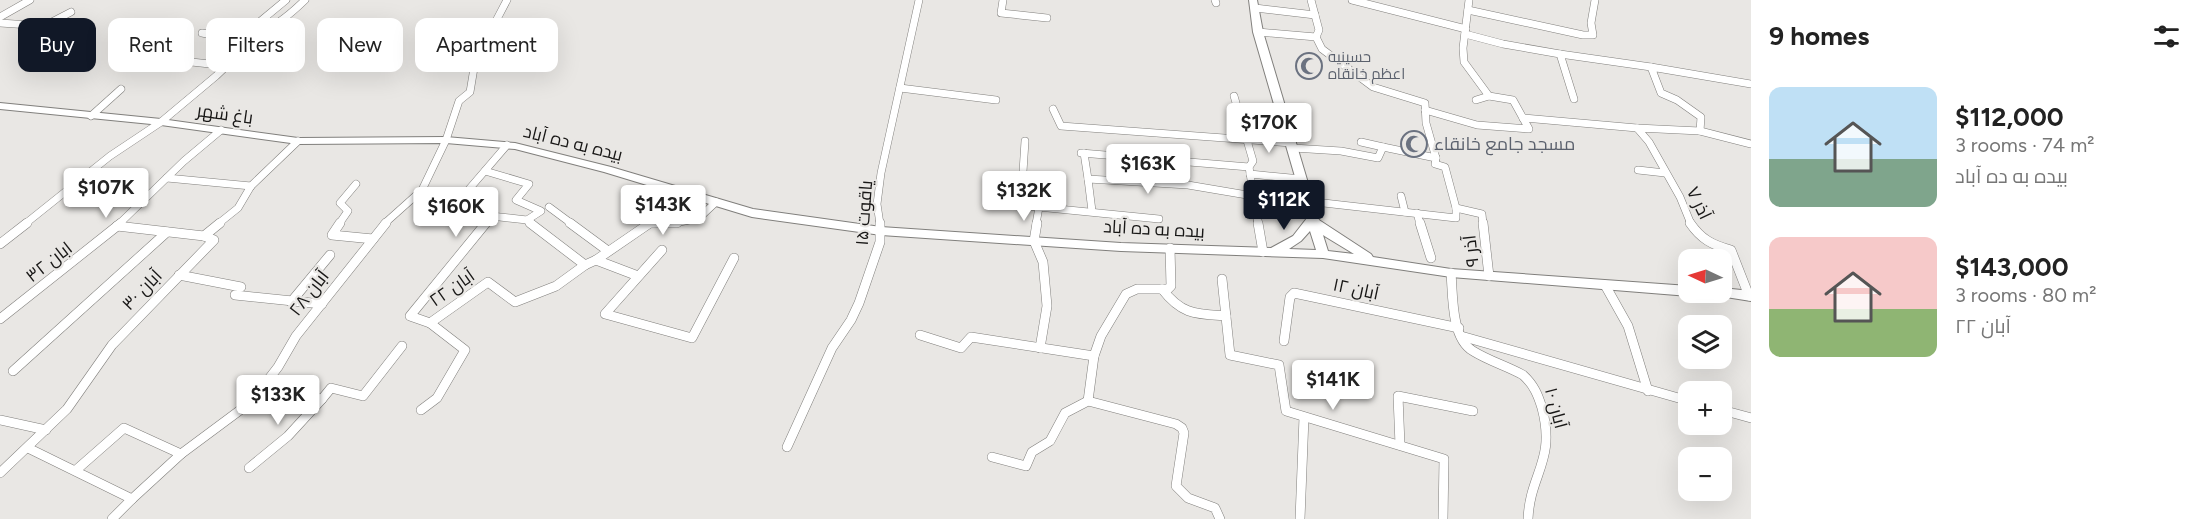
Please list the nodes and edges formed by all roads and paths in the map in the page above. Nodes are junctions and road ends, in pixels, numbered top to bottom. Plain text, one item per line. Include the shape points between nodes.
1 (30, 0) edge
2 (286, 0) edge
3 (305, 0) edge
4 (507, 0) edge
5 (919, 0) edge
6 (1004, 0) edge
7 (1311, 0) edge
8 (1352, 0) edge
9 (1469, 0) edge
10 (1595, 0) edge
11 (1254, 4) edge
12 (1468, 10) junction
13 (71, 12) dead end
14 (1315, 15) junction
15 (1, 18) edge
16 (264, 18) edge
17 (287, 18) edge
18 (1047, 18) dead end
19 (1465, 31) junction
20 (1258, 32) junction
21 (202, 33) dead end
22 (206, 34) edge
23 (1316, 37) junction
24 (1560, 54) junction
25 (1651, 67) junction
26 (221, 72) edge
27 (1751, 84) edge
28 (900, 88) junction
29 (121, 89) dead end
30 (1234, 96) dead end
31 (1489, 96) junction
32 (1574, 99) dead end
33 (996, 100) dead end
34 (1476, 100) dead end
35 (0, 106) edge
36 (1053, 109) dead end
37 (1425, 110) junction
38 (91, 116) junction
39 (1523, 118) junction
40 (161, 122) junction
41 (1637, 128) junction
42 (221, 130) junction
43 (1700, 131) junction
44 (446, 140) junction
45 (1248, 140) junction
46 (298, 141) junction
47 (1025, 141) dead end
48 (1361, 142) dead end
49 (1751, 144) edge
50 (507, 145) junction
51 (1293, 145) junction
52 (1383, 147) junction
53 (1436, 158) junction
54 (1250, 170) junction
55 (1638, 170) dead end
56 (485, 171) junction
57 (1665, 174) junction
58 (167, 178) junction
59 (1088, 179) junction
60 (1301, 179) junction
61 (356, 184) dead end
62 (251, 186) junction
63 (464, 195) dead end
64 (1253, 196) junction
65 (1401, 196) dead end
66 (716, 201) junction
67 (1306, 201) junction
68 (549, 207) dead end
69 (1039, 207) junction
70 (1456, 208) junction
71 (1092, 211) junction
72 (1405, 212) junction
73 (1417, 213) junction
74 (1159, 219) dead end
75 (527, 220) junction
76 (1311, 220) junction
77 (117, 226) junction
78 (881, 231) junction
79 (167, 232) junction
80 (204, 236) junction
81 (373, 239) junction
82 (1034, 241) junction
83 (0, 244) edge
84 (1170, 248) junction
85 (662, 250) dead end
86 (608, 251) junction
87 (1265, 252) junction
88 (1323, 254) junction
89 (330, 255) dead end
90 (734, 258) dead end
91 (1431, 258) dead end
92 (596, 260) junction
93 (1378, 262) junction
94 (585, 265) junction
95 (1451, 273) junction
96 (179, 275) junction
97 (638, 276) junction
98 (1489, 276) junction
99 (1222, 279) dead end
100 (1605, 285) junction
101 (241, 287) dead end
102 (1162, 289) junction
103 (1678, 290) edge
104 (1732, 294) edge
105 (235, 296) dead end
106 (1750, 296) edge
107 (291, 302) junction
108 (322, 304) junction
109 (1226, 316) junction
110 (0, 319) edge
111 (430, 323) junction
112 (1460, 332) junction
113 (920, 335) dead end
114 (1284, 341) dead end
115 (402, 346) dead end
116 (1040, 348) junction
117 (1094, 356) junction
118 (13, 371) dead end
119 (260, 391) junction
120 (1648, 391) junction
121 (322, 399) junction
122 (1678, 399) edge
123 (1088, 401) junction
124 (421, 410) dead end
125 (1473, 411) dead end
126 (1732, 413) edge
127 (1304, 417) junction
128 (1751, 418) edge
129 (0, 420) edge
130 (46, 430) junction
131 (1400, 446) junction
132 (787, 447) dead end
133 (28, 448) junction
134 (181, 454) junction
135 (992, 457) dead end
136 (249, 468) dead end
137 (75, 471) junction
138 (0, 472) edge
139 (132, 499) junction
140 (112, 519) edge
141 (1220, 519) edge
142 (1300, 519) edge
143 (1443, 519) edge
144 (1528, 519) edge

1 - 15 street
2 - 16 street
3 - 17 street
4 - 44 street, آبان ۲۸ via 496,27 483,42 470,92 459,101
5 - 28 street, یاقوت ۱۵
6 - 18 street via 1001,13
7 - 14 street
8 - 19 street
9 - 12 street
10 - 12 street via 1593,35
11 - 14 street
11 - 20 main road
12 - 19 street
13 - 15 street via 44,26
14 - 23 street
19 - 24 street via 1503,44
19 - 31 street via 1464,62
20 - 23 street
20 - 51 main road
21 - 22 street
23 - 37 street via 1322,49 1350,72 1373,87 1425,103
24 - 25 street
24 - 32 street
25 - 27 street
25 - 43 street via 1661,93 1701,117
26 - 40 street
28 - 33 street
28 - 78 street, یاقوت ۱۵ via 877,204
29 - 38 street
30 - 45 street
31 - 34 street
31 - 39 street via 1513,100
35 - 38 main road, باغ شهر
36 - 45 street via 1060,126
37 - 39 street via 1477,125 1529,129
37 - 53 street
38 - 40 main road, باغ شهر
39 - 41 street
40 - 42 main road, باغ شهر
40 - 83 street via 110,156
41 - 43 street
41 - 57 street, آذر ۷
42 - 46 main road, باغ شهر
42 - 58 street, ابان ۳۲
43 - 49 street
44 - 46 main road, باغ شهر
44 - 50 main road, بیده به ده آباد
44 - 81 street, آبان ۲۸ via 422,190 391,216
45 - 51 street
45 - 54 street via 1253,161
46 - 62 street
47 - 69 street via 1018,205
48 - 52 street
50 - 56 street
50 - 66 main road, بیده به ده آباد
51 - 52 street via 1378,158
51 - 60 main road
52 - 53 street
53 - 70 street via 1436,164 1445,167
54 - 59 street via 1083,153
54 - 60 street
54 - 64 street
55 - 57 street
56 - 63 street
56 - 75 street via 529,184 516,200 541,212
57 - 106 street, آذر ۷ via 1698,236 1731,250
58 - 62 street
58 - 77 street, ابان ۳۲
59 - 64 street via 1188,185
59 - 71 street
60 - 67 main road
61 - 81 street via 340,203 348,211 332,235
62 - 80 street via 238,207
64 - 87 street
65 - 72 street
66 - 78 main road, بیده به ده آباد via 752,213
66 - 86 street via 699,218 650,223
67 - 72 street
67 - 76 main road
68 - 86 street
69 - 71 street
69 - 82 street
70 - 73 street via 1456,218
70 - 98 street, آذر ۹ via 1482,214
71 - 74 street
72 - 73 street
73 - 91 street
75 - 94 street
75 - 111 street via 491,216 410,316
76 - 87 main road via 1295,242
76 - 88 main road
76 - 93 main road
77 - 79 street
77 - 110 street, ابان ۳۲
78 - 82 main road, بیده به ده آباد
78 - 132 street, یاقوت ۱۵ via 859,303 832,348
79 - 80 street
79 - 118 street
80 - 96 street, آبان ۳۰ via 214,240
81 - 108 street, آبان ۲۸
82 - 84 main road, بیده به ده آباد
82 - 116 street via 1043,262 1047,306
84 - 87 main road, بیده به ده آباد
84 - 102 street via 1173,282 1168,289
85 - 97 street
86 - 92 street
87 - 88 main road, بیده به ده آباد
88 - 93 main road, بیده به ده آباد
89 - 107 street
90 - 97 street via 692,338 605,314
92 - 94 street
92 - 97 street
93 - 95 main road, بیده به ده آباد
94 - 111 street, آبان ۲۲ via 556,286 515,302 488,282
95 - 98 main road, بیده به ده آباد
95 - 112 street
96 - 101 street
96 - 130 street, آبان ۳۰ via 112,345 67,409
98 - 100 main road, بیده به ده آباد
99 - 109 street
100 - 103 main road, بیده به ده آباد
100 - 120 street via 1628,326
102 - 109 street via 1173,305 1187,313
102 - 117 street via 1137,289 1126,294
104 - 106 main road
105 - 107 street
107 - 108 street
108 - 119 street, آبان ۲۸
109 - 127 street via 1230,355 1279,365 1286,411
111 - 124 street via 465,350 437,398
112 - 114 street, آبان ۱۲ via 1294,293 1290,297
112 - 120 street
112 - 144 street, آبان ۱۰ via 1473,352 1520,372 1534,385 1549,446 1529,502
113 - 116 street via 961,348 971,337
115 - 121 street via 363,396 331,388
116 - 117 street
117 - 123 street
119 - 121 street
119 - 134 street, آبان ۲۸
120 - 122 street
121 - 136 street via 308,417
123 - 135 street via 1065,413 1050,441 1032,452 1026,466
123 - 141 street via 1180,426 1184,440 1178,491 1215,508
125 - 131 street via 1398,396
126 - 128 street
127 - 131 street
127 - 142 street
129 - 130 street
130 - 133 street, آبان ۳۰
131 - 143 street via 1444,459
133 - 137 street
133 - 138 street, آبان ۳۰
134 - 137 street via 124,428
134 - 139 street, آبان ۲۸
137 - 139 street
139 - 140 street, آبان ۲۸

